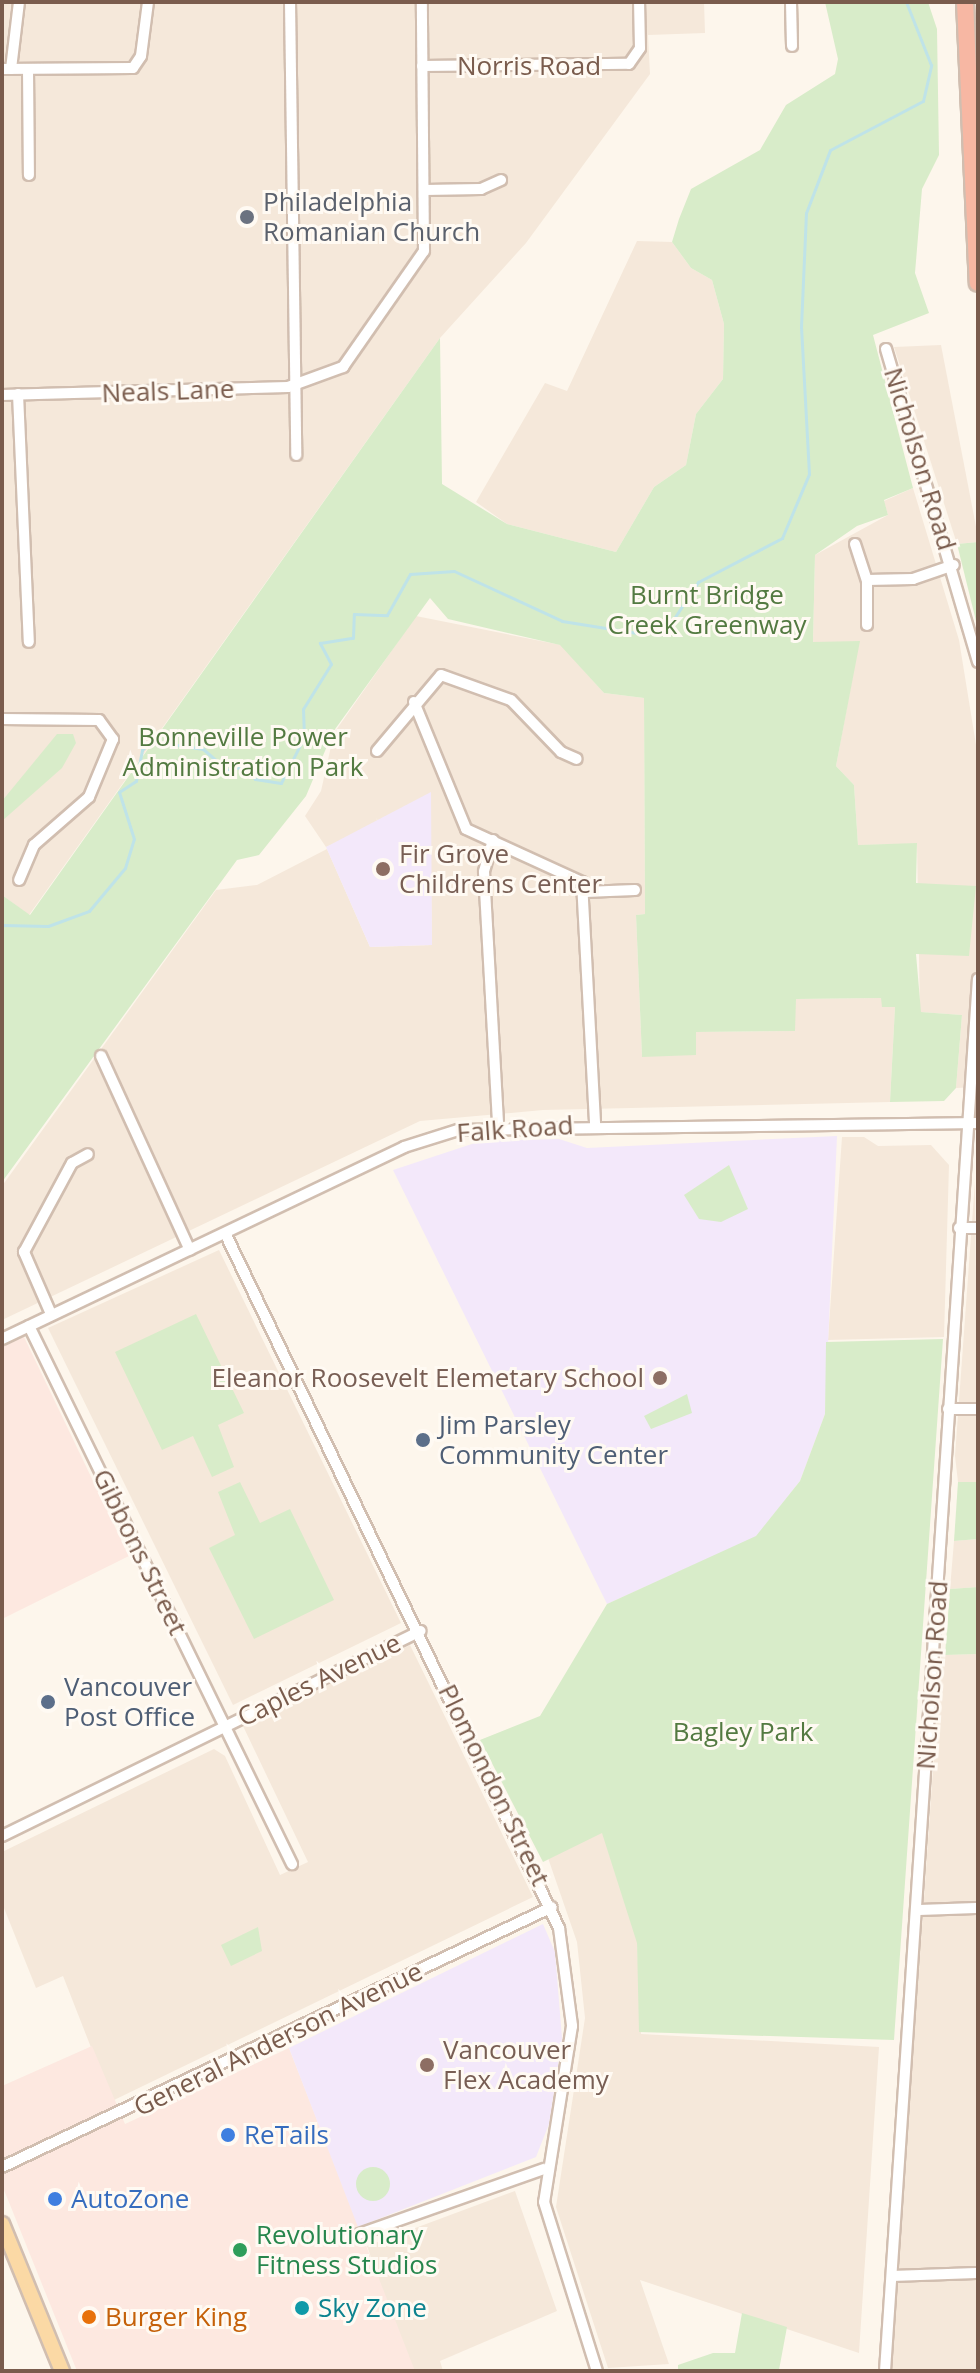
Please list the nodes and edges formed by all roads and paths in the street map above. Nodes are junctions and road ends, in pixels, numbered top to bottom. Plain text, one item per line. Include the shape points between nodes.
1 (19, 2) edge
2 (148, 2) edge
3 (290, 2) edge
4 (422, 2) edge
5 (639, 2) edge
6 (791, 2) edge
7 (965, 2) edge
8 (792, 46) dead end
9 (422, 66) junction
10 (6, 69) edge
11 (28, 69) junction
12 (29, 175) dead end
13 (501, 180) dead end
14 (425, 190) junction
15 (978, 283) edge
16 (886, 349) dead end
17 (298, 383) junction
18 (18, 394) junction
19 (2, 395) edge
20 (296, 455) dead end
21 (855, 544) dead end
22 (954, 565) junction
23 (867, 580) junction
24 (867, 625) dead end
25 (29, 642) dead end
26 (978, 662) edge
27 (414, 702) junction
28 (2, 719) edge
29 (377, 751) dead end
30 (577, 759) dead end
31 (493, 840) junction
32 (19, 880) dead end
33 (635, 890) dead end
34 (584, 892) junction
35 (978, 979) edge
36 (101, 1056) dead end
37 (972, 1123) edge
38 (595, 1124) junction
39 (498, 1125) junction
40 (88, 1154) dead end
41 (959, 1228) junction
42 (978, 1228) edge
43 (225, 1233) junction
44 (190, 1250) junction
45 (51, 1314) junction
46 (29, 1326) junction
47 (2, 1339) edge
48 (948, 1409) junction
49 (978, 1409) edge
50 (420, 1631) junction
51 (226, 1726) junction
52 (2, 1836) edge
53 (292, 1864) dead end
54 (552, 1907) junction
55 (978, 1908) edge
56 (917, 1910) junction
57 (2, 2167) edge
58 (544, 2169) junction
59 (2, 2224) edge
60 (345, 2239) dead end
61 (976, 2273) dead end
62 (892, 2276) junction
63 (62, 2371) edge
64 (597, 2371) edge
65 (885, 2371) edge

1 - 10 street
2 - 11 street via 141,56 133,68
3 - 17 street
4 - 9 street
5 - 9 street, Norris Road via 636,62
6 - 8 street
7 - 15 highway
9 - 14 street
10 - 11 street
11 - 12 street
13 - 14 street via 481,189
14 - 17 street, Neals Lane via 424,251 416,268 333,377
16 - 22 street, Nicholson Road
17 - 18 street, Neals Lane
17 - 20 street
18 - 19 street, Neals Lane
18 - 25 street
21 - 23 street
22 - 23 street via 913,579
22 - 26 street, Nicholson Road
23 - 24 street
27 - 29 street
27 - 30 street via 432,679 447,675 511,700 561,752
27 - 31 street via 456,815
28 - 32 street via 99,720 113,739 89,797 34,845
31 - 34 street via 574,874
31 - 39 street via 484,872
33 - 34 street
34 - 38 street
35 - 37 street, Nicholson Road
36 - 44 street
37 - 38 street, Falk Road
37 - 41 street, Nicholson Road
38 - 39 street, Falk Road
39 - 43 street, Falk Road via 418,1141
40 - 45 street via 72,1163 24,1252
41 - 42 street
41 - 48 street, Nicholson Road
43 - 44 street, Falk Road
43 - 50 street, Plomondon Street
44 - 45 street, Falk Road
45 - 46 street, Falk Road
46 - 47 street, Falk Road
46 - 51 street, Gibbons Street
48 - 49 street
48 - 56 street, Nicholson Road
50 - 51 street, Caples Avenue
50 - 54 street, Plomondon Street
51 - 52 street, Caples Avenue
51 - 53 street, Gibbons Street
54 - 57 street, General Anderson Avenue
54 - 58 street, Plomondon Street via 566,1949 572,2026 566,2099
55 - 56 street
56 - 62 street, Nicholson Road
58 - 60 street
58 - 64 street, Plomondon Street via 552,2237
59 - 63 main road
61 - 62 street
62 - 65 street, Nicholson Road

